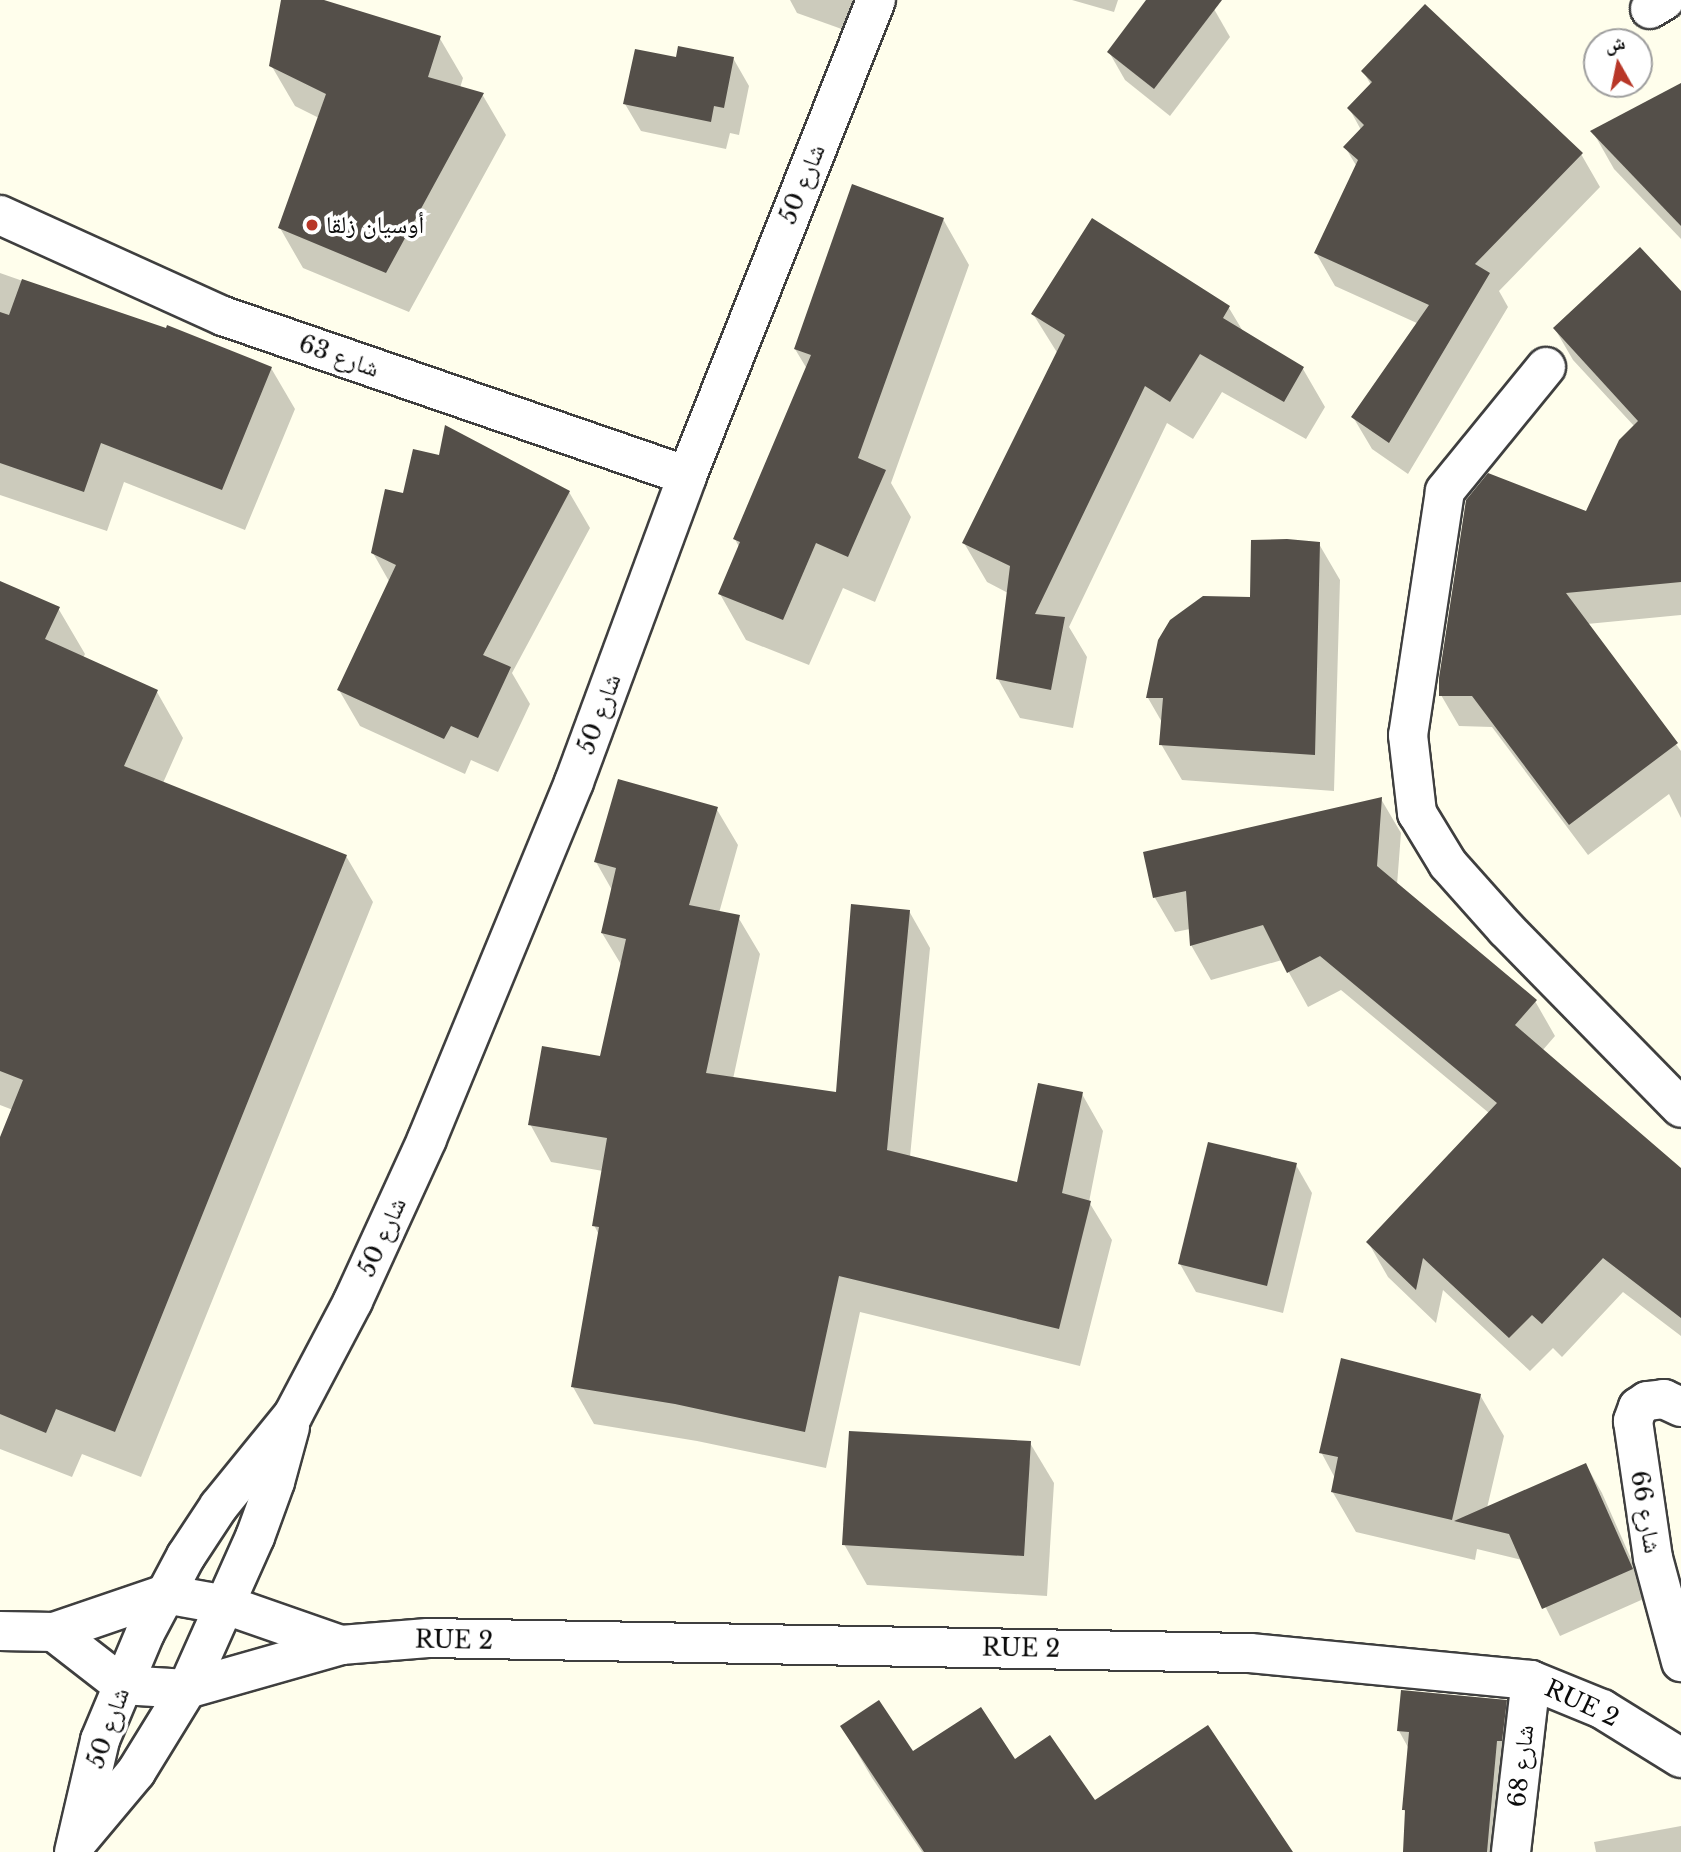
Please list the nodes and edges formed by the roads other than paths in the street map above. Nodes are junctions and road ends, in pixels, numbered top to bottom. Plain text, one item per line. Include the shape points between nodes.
1 (876, 0) edge
2 (0, 215) edge
3 (1546, 367) dead end
4 (687, 476) junction
5 (1681, 1108) edge
6 (1681, 1407) edge
7 (293, 1415) junction
8 (165, 1594) junction
9 (226, 1605) junction
10 (0, 1631) edge
11 (54, 1632) junction
12 (341, 1645) junction
13 (1681, 1662) edge
14 (1531, 1680) junction
15 (122, 1685) junction
16 (187, 1689) junction
17 (1681, 1758) edge
18 (76, 1846) edge
19 (1511, 1852) edge

1 - 4 street, شارع 50
2 - 4 street, شارع 63 via 223,316
3 - 5 street via 1445,491 1408,735 1417,813 1456,874
4 - 7 street, شارع 50 via 574,782 427,1139 353,1301
6 - 13 street, شارع 66 via 1664,1399 1647,1401 1638,1407 1633,1421 1653,1558
7 - 8 street, شارع 50 via 219,1506
7 - 9 street, شارع 50 via 275,1482
8 - 9 street, RUE 2
8 - 11 street
8 - 15 street, شارع 50
9 - 12 street, RUE 2
9 - 16 street, شارع 50
10 - 11 street
11 - 15 street
12 - 14 street, RUE 2 via 428,1637 1250,1653
12 - 16 street, RUE 2
14 - 17 street, RUE 2 via 1602,1709
14 - 19 street, شارع 68
15 - 16 street, RUE 2
15 - 18 street, شارع 50 via 100,1740
16 - 18 street, شارع 50 via 136,1772

